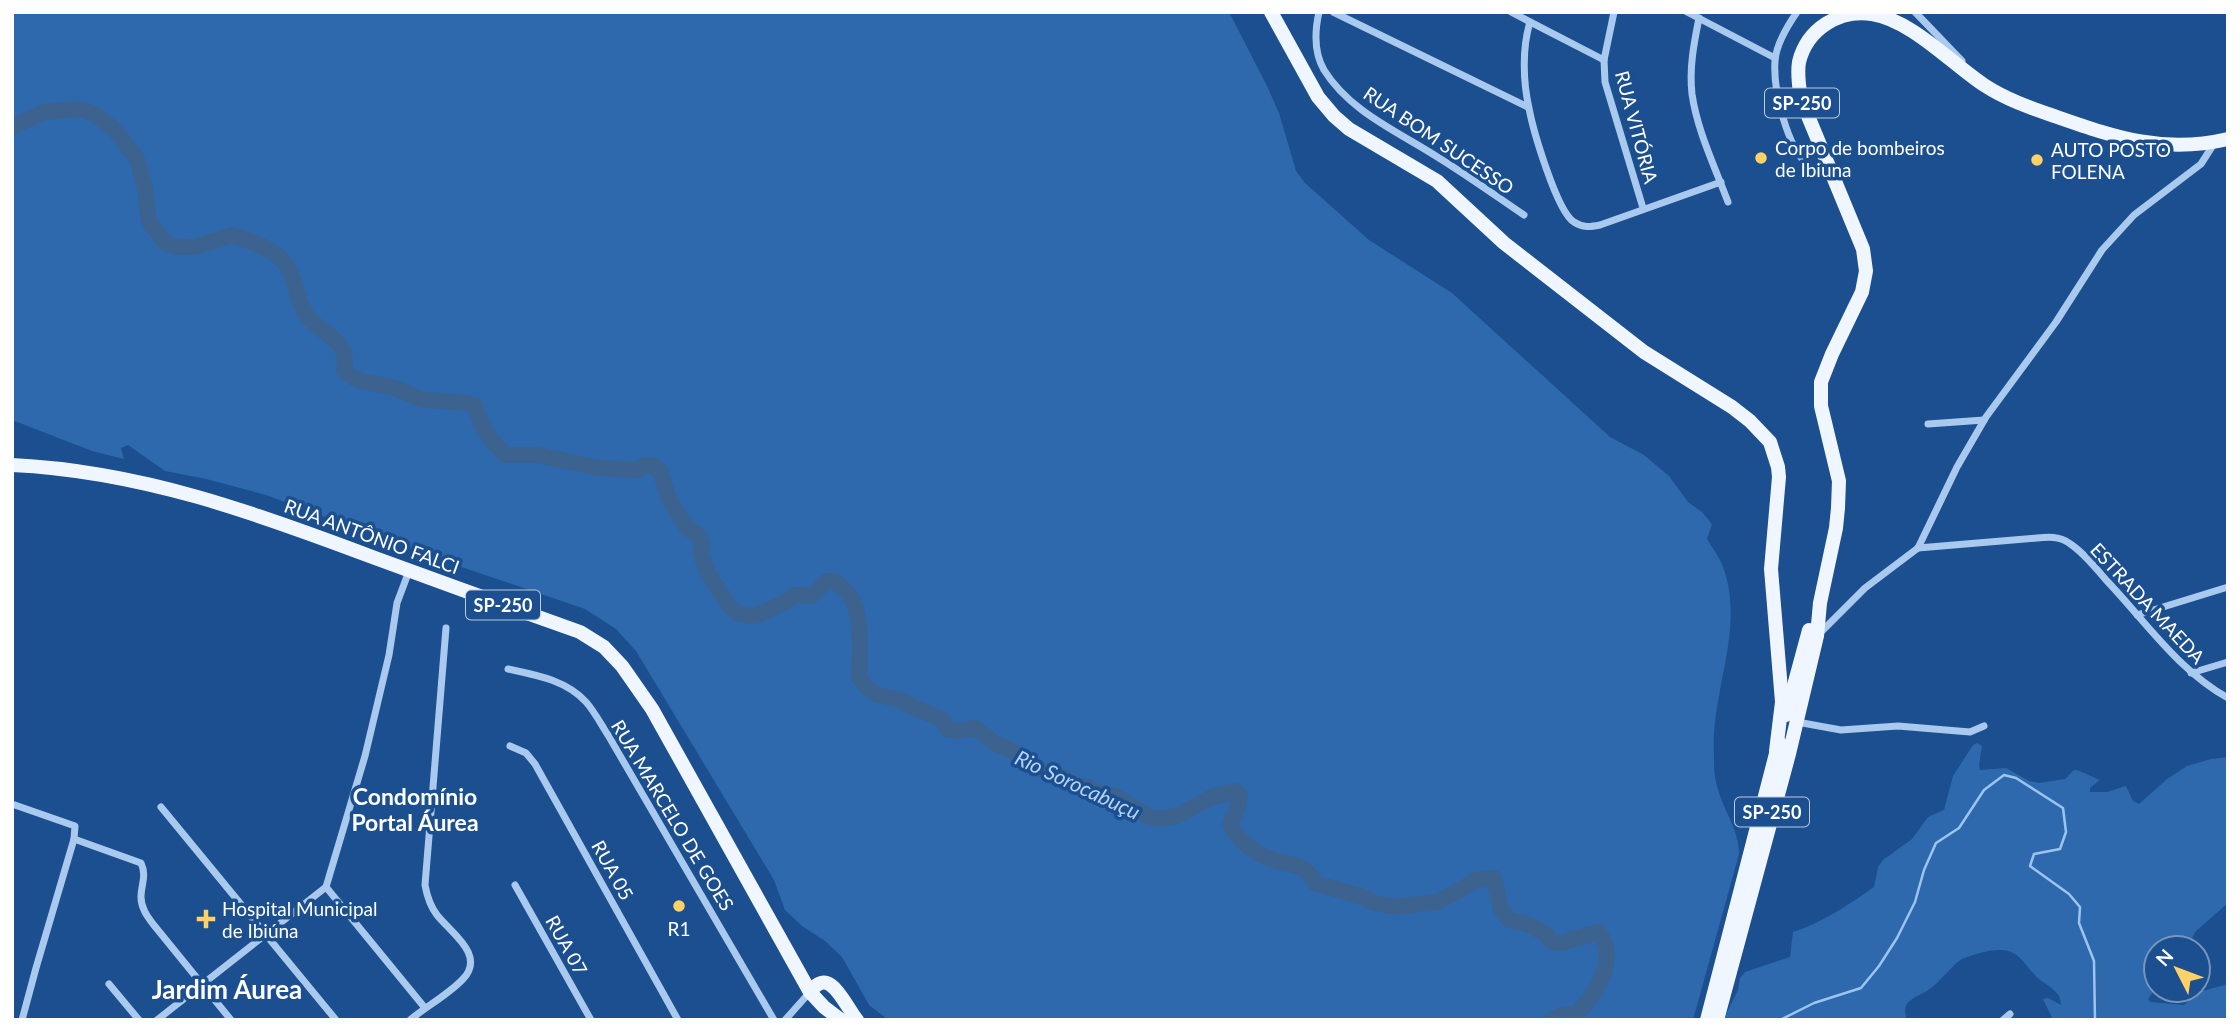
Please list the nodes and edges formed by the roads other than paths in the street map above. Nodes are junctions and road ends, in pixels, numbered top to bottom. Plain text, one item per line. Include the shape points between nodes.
1 (1271, 12) edge
2 (1319, 12) edge
3 (1333, 12) edge
4 (1511, 12) edge
5 (1614, 12) edge
6 (1687, 12) edge
7 (1797, 12) edge
8 (1915, 12) edge
9 (1699, 18) junction
10 (1530, 22) junction
11 (1775, 58) junction
12 (1604, 60) junction
13 (1984, 85) junction
14 (1528, 107) junction
15 (2222, 140) edge
16 (1830, 174) junction
17 (1721, 182) junction
18 (1728, 202) dead end
19 (1643, 208) junction
20 (1524, 215) dead end
21 (1984, 420) junction
22 (1928, 424) dead end
23 (12, 465) edge
24 (1918, 548) junction
25 (409, 570) junction
26 (2228, 587) edge
27 (1819, 603) junction
28 (2137, 615) junction
29 (446, 628) dead end
30 (1817, 636) junction
31 (1778, 656) junction
32 (2228, 662) edge
33 (508, 669) dead end
34 (2191, 673) junction
35 (1791, 696) junction
36 (2228, 698) edge
37 (1797, 722) junction
38 (1984, 726) dead end
39 (510, 746) dead end
40 (1776, 751) junction
41 (1778, 790) junction
42 (12, 804) edge
43 (161, 807) dead end
44 (74, 839) junction
45 (515, 885) dead end
46 (326, 887) junction
47 (265, 935) junction
48 (109, 984) dead end
49 (204, 984) junction
50 (810, 992) junction
51 (425, 1008) junction
52 (22, 1020) edge
53 (139, 1020) edge
54 (157, 1020) edge
55 (231, 1020) edge
56 (336, 1020) edge
57 (411, 1020) edge
58 (591, 1020) edge
59 (678, 1020) edge
60 (774, 1020) edge
61 (785, 1020) edge
62 (841, 1020) edge
63 (857, 1020) edge
64 (1707, 1020) edge
65 (1717, 1020) edge

1 - 31 main road via 1334,117 1437,181 1504,243 1644,352 1763,432 1779,467 1771,569
2 - 20 street, RUA BOM SUCESSO via 1316,38 1320,61 1349,99
3 - 14 street
4 - 10 street
5 - 12 street, RUA VITÓRIA
6 - 9 street
7 - 11 street
8 - 13 street
9 - 11 street
9 - 17 street via 1691,65 1692,94
10 - 12 street
10 - 14 street via 1525,49
11 - 16 street via 1775,84 1793,144 1812,169
12 - 19 street, RUA VITÓRIA via 1605,82
13 - 15 main road, SP-250 via 2013,102 2116,138 2189,146
13 - 16 main road, SP-250 via 1888,19 1860,13 1831,21 1806,44 1798,79 1801,99
14 - 19 street via 1555,194 1572,222 1600,225
15 - 21 street via 2201,164 2134,215 2102,250
16 - 27 main road, SP-250 via 1863,249 1866,271 1862,292 1821,382 1821,406 1839,481 1836,528
17 - 18 street
17 - 19 street
21 - 22 street
21 - 24 street
23 - 25 main road, RUA ANTÔNIO FALCI / SP-250 via 62,467 189,493
24 - 28 street, ESTRADA MAEDA via 2056,537 2077,550
24 - 30 street via 1865,588
25 - 46 street via 397,603 365,756
25 - 50 main road, RUA ANTÔNIO FALCI / SP-250 via 580,632 604,647 653,709
26 - 28 street
27 - 30 main road, SP-250
27 - 35 main road, SP-250
28 - 34 street, ESTRADA MAEDA
29 - 51 street via 425,885 428,900 470,953 471,964 464,978
30 - 37 main road, SP-250
31 - 35 main road
31 - 40 main road via 1782,702
32 - 34 street
33 - 60 street, RUA MARCELO DE GOES via 544,676 585,701
34 - 36 street, ESTRADA MAEDA
35 - 40 main road, SP-250
35 - 41 main road
37 - 38 street via 1841,730 1898,726 1970,732
37 - 41 main road, SP-250
39 - 59 street, RUA 05 via 526,753 535,764
40 - 64 main road, SP-250
41 - 65 main road, SP-250
42 - 44 street via 75,826
43 - 47 street
44 - 49 street via 141,863 144,910
44 - 52 street
45 - 58 street, RUA 07
46 - 47 street
46 - 51 street
47 - 49 street
47 - 56 street
48 - 53 street
49 - 54 street
49 - 55 street
50 - 61 street
50 - 62 main road, RUA ANTÔNIO FALCI / SP-250
50 - 63 main road via 823,981 830,982
51 - 57 street

